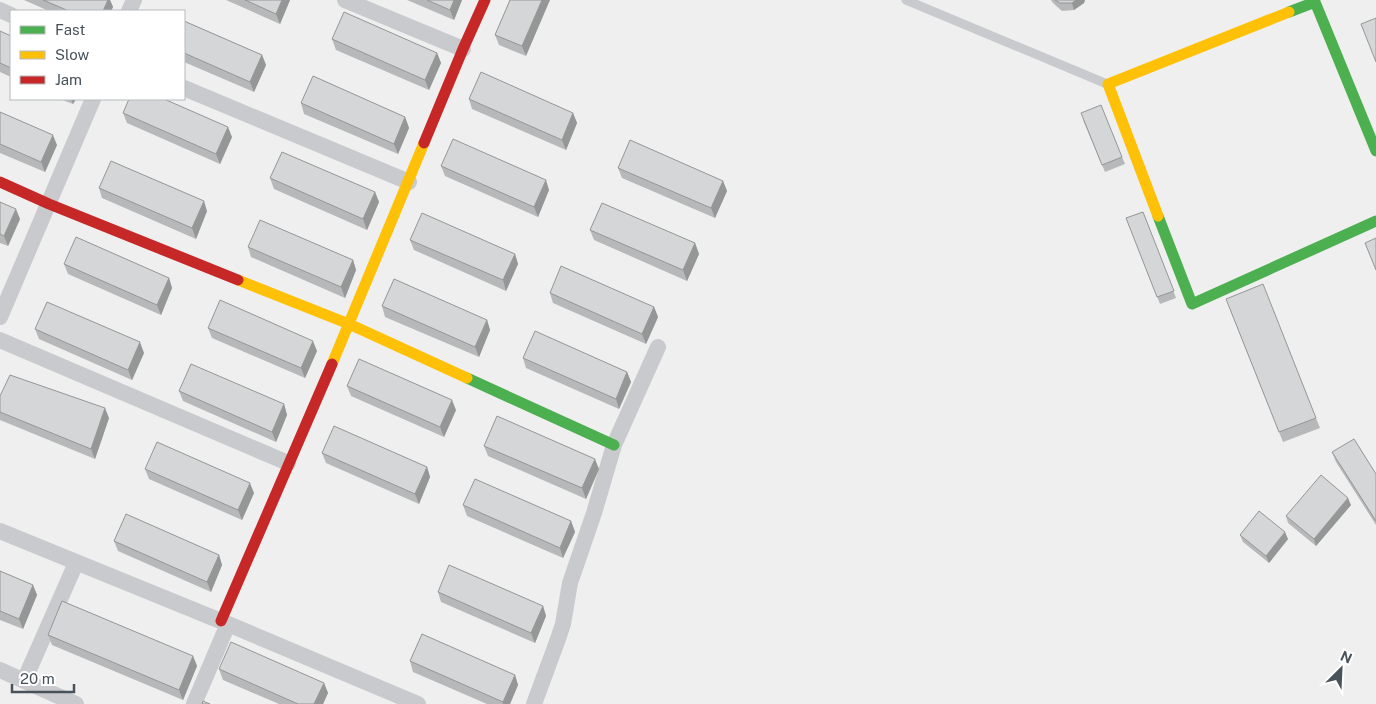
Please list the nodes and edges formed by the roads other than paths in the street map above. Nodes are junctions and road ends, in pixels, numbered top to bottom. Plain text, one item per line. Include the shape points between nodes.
1 (345, 0) edge
2 (485, 0) edge
3 (906, 0) edge
4 (464, 49) junction
5 (1108, 84) junction
6 (185, 88) edge
7 (93, 100) edge
8 (1376, 151) edge
9 (0, 182) edge
10 (409, 182) junction
11 (49, 204) junction
12 (1376, 221) edge
13 (0, 317) edge
14 (349, 324) junction
15 (0, 340) edge
16 (658, 347) dead end
17 (614, 445) junction
18 (288, 463) junction
19 (0, 531) edge
20 (76, 563) junction
21 (225, 622) junction
22 (0, 670) edge
23 (24, 681) junction
24 (76, 704) edge
25 (194, 704) edge
26 (418, 704) edge
27 (534, 704) edge

1 - 4 street
2 - 4 street
3 - 5 lane
4 - 10 street
5 - 8 street via 1315,2
5 - 12 street via 1192,304
6 - 10 street
7 - 11 street
9 - 11 street
10 - 14 street
11 - 13 street
11 - 14 street
14 - 17 street
14 - 18 street
15 - 18 street
16 - 17 street
17 - 27 street via 570,583 563,624
18 - 21 street
19 - 20 street
20 - 21 street
20 - 23 street
21 - 25 street
21 - 26 street
22 - 23 street
23 - 24 street

